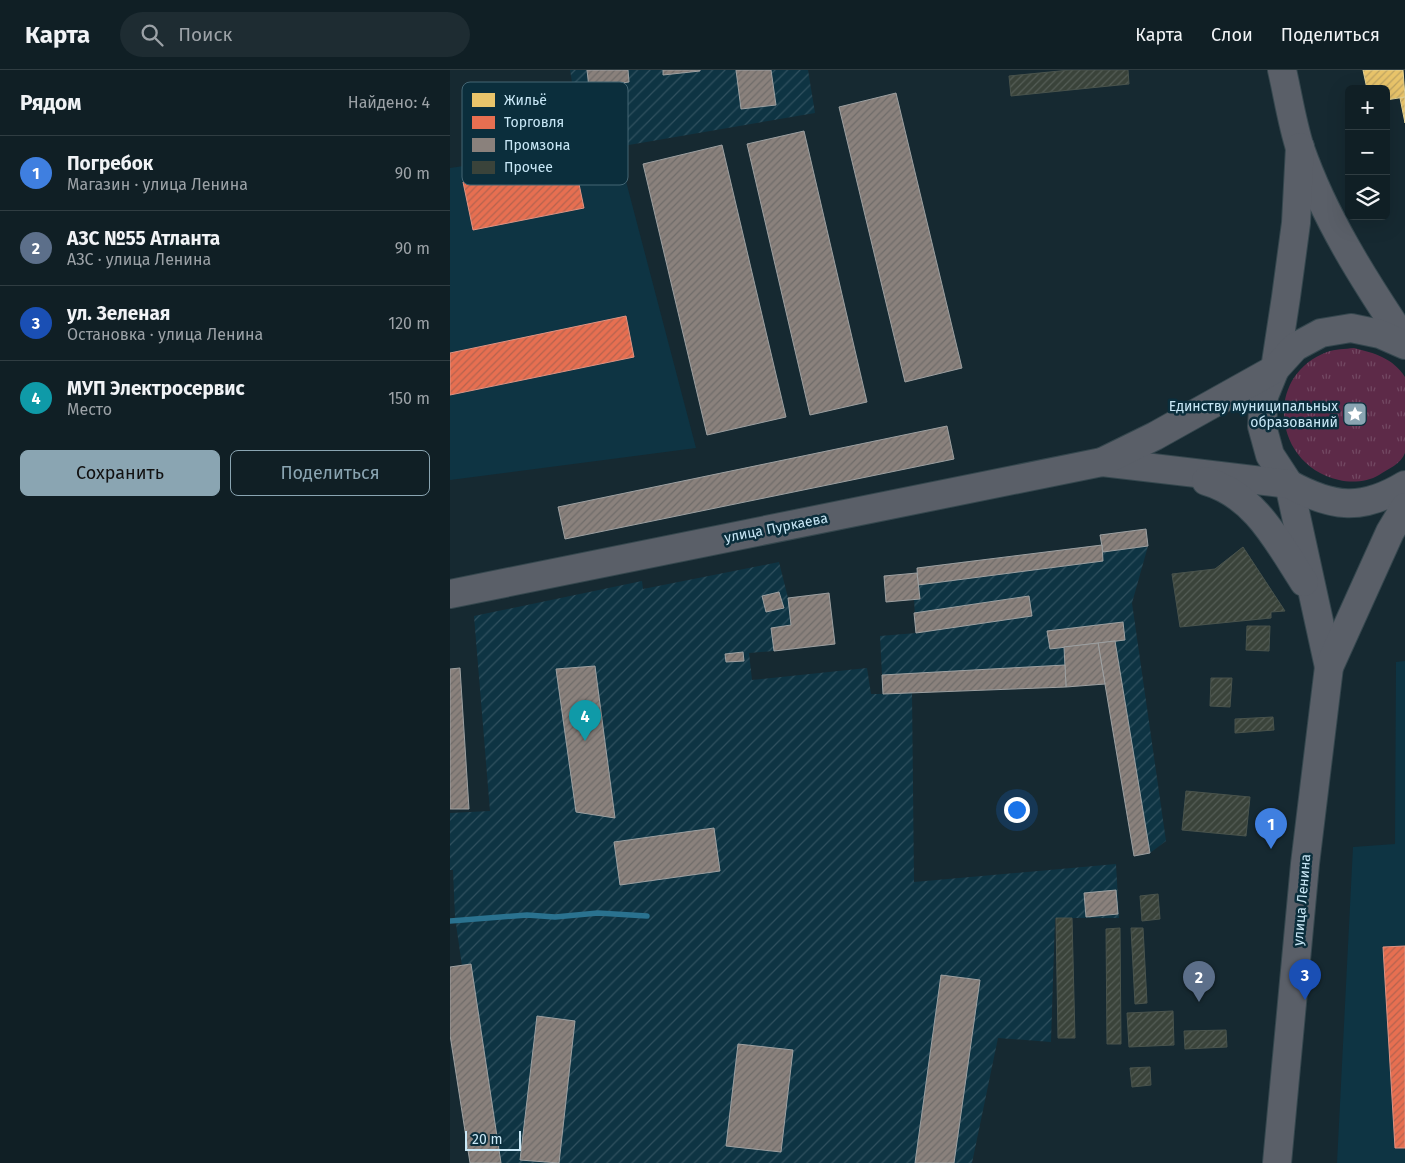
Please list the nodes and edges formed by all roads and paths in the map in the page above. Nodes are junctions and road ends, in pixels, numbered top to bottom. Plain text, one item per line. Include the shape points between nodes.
1 (1282, 70) edge
2 (1300, 147) junction
3 (1405, 343) edge
4 (1275, 369) junction
5 (1102, 462) junction
6 (1146, 467) junction
7 (1289, 484) junction
8 (1405, 485) edge
9 (1405, 507) edge
10 (1312, 593) junction
11 (450, 594) edge
12 (1329, 667) junction
13 (1277, 1163) edge

1 - 2 main road
2 - 3 main road via 1330,218 1366,283
2 - 4 main road via 1296,223
3 - 4 main road via 1351,328 1322,333 1295,347
4 - 5 main road
4 - 7 main road via 1264,396 1262,426 1270,455
5 - 6 main road
5 - 11 main road, улица Пуркаева
6 - 7 main road
6 - 10 main road via 1211,483 1241,498 1264,522
7 - 8 main road via 1332,503 1358,504 1384,498
7 - 10 main road
9 - 12 main road via 1390,532
10 - 12 main road
12 - 13 main road, улица Ленина via 1305,864

